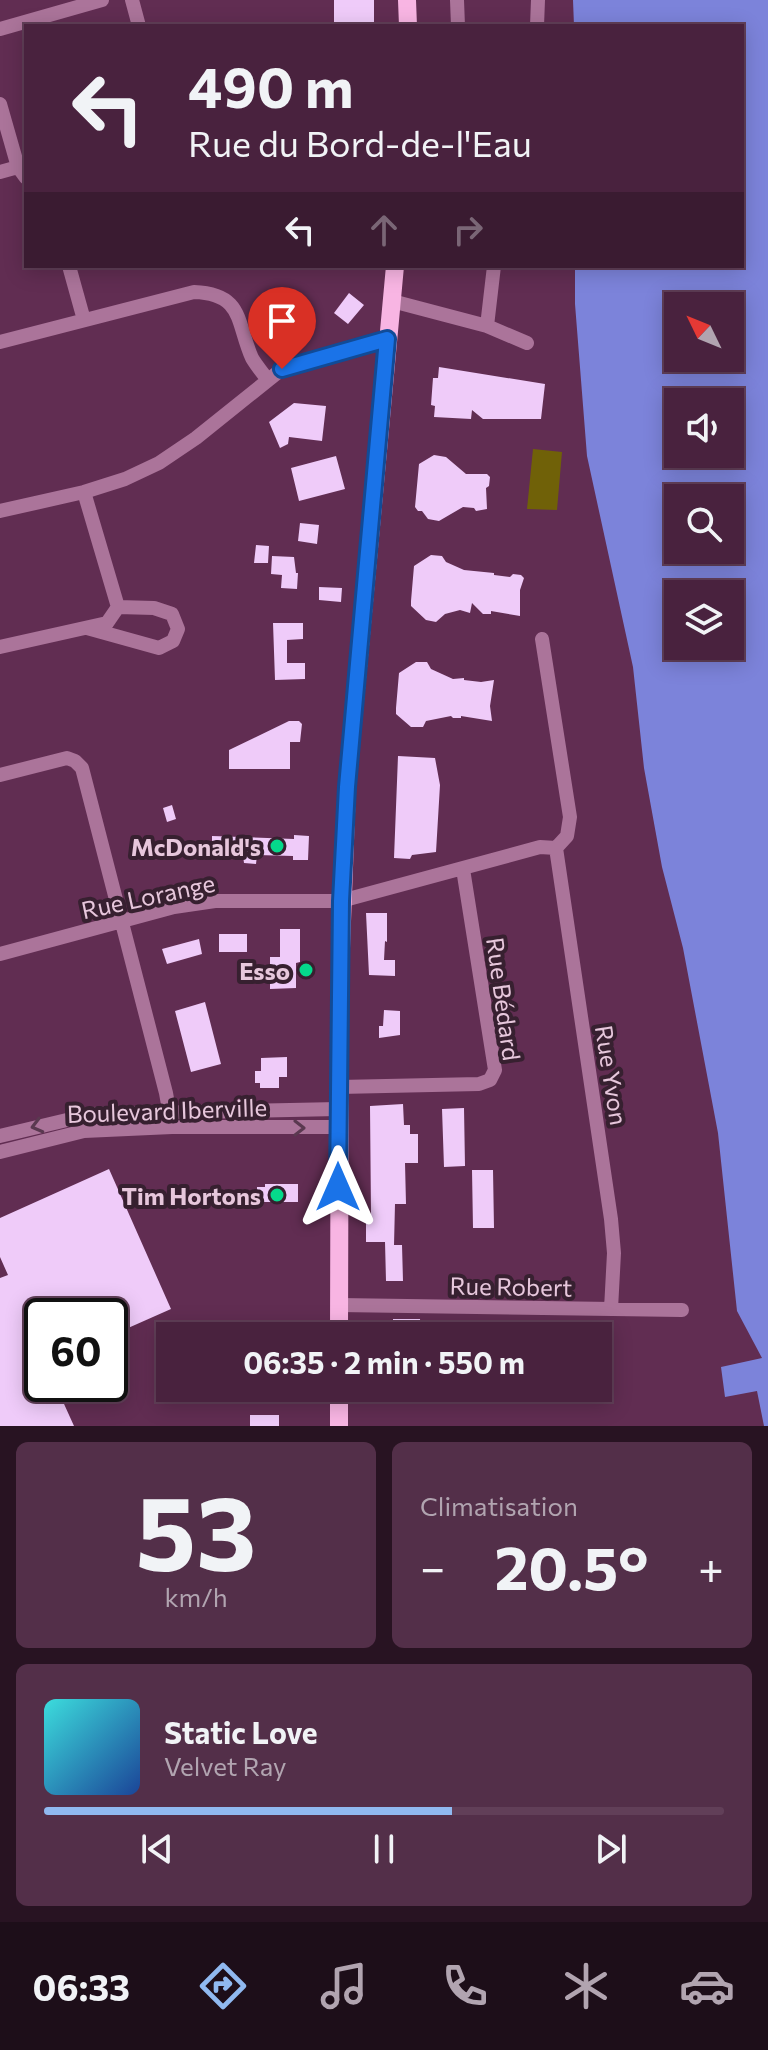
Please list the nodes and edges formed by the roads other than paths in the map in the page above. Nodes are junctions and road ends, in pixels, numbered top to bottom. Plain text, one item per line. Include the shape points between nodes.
1 (102, 0) edge
2 (132, 0) edge
3 (407, 0) edge
4 (457, 0) edge
5 (538, 0) edge
6 (138, 24) edge
7 (408, 24) edge
8 (458, 24) edge
9 (537, 24) edge
10 (0, 29) edge
11 (0, 104) edge
12 (0, 172) edge
13 (22, 173) edge
14 (70, 268) edge
15 (395, 268) edge
16 (494, 268) edge
17 (392, 301) junction
18 (84, 320) junction
19 (487, 326) junction
20 (387, 339) junction
21 (0, 342) edge
22 (527, 343) dead end
23 (267, 379) junction
24 (84, 492) junction
25 (0, 511) edge
26 (118, 607) junction
27 (86, 628) junction
28 (542, 639) dead end
29 (0, 647) edge
30 (0, 775) edge
31 (548, 848) junction
32 (463, 869) junction
33 (341, 901) junction
34 (122, 920) junction
35 (0, 954) edge
36 (339, 1087) junction
37 (170, 1111) junction
38 (338, 1118) junction
39 (172, 1127) junction
40 (0, 1136) edge
41 (0, 1152) edge
42 (339, 1305) junction
43 (611, 1309) junction
44 (682, 1310) dead end
45 (339, 1322) edge
46 (339, 1402) edge
47 (339, 1426) edge

1 - 10 street
2 - 6 street
3 - 7 main road
4 - 8 street
5 - 9 street
11 - 13 street
12 - 13 street
14 - 18 street
15 - 17 main road
16 - 19 street
17 - 19 street
17 - 20 main road
18 - 21 street
18 - 23 street via 194,292 211,293 237,310 253,359
19 - 22 street
20 - 23 street via 282,369
20 - 33 main road via 350,734
23 - 24 street via 159,463
24 - 25 street
24 - 26 street
26 - 27 street via 107,623
26 - 27 street via 172,614 178,629 173,641 159,648
27 - 29 street
28 - 31 street, Rue Yvon via 570,817 567,836
30 - 34 street via 67,758 82,768
31 - 32 street, Rue Lorange
31 - 43 street, Rue Yvon via 611,1219
32 - 33 street, Rue Lorange
32 - 36 street, Rue Bédard via 495,1070 490,1080
33 - 34 street, Rue Lorange via 215,901
33 - 36 main road
34 - 35 street, Rue Lorange
34 - 37 street
36 - 38 main road
37 - 38 street, Boulevard Iberville
37 - 39 street
37 -> 40 street, Boulevard Iberville via 81,1115
39 -> 38 street, Boulevard Iberville
38 - 42 main road
39 - 41 street, Boulevard Iberville via 84,1131
42 - 43 street, Rue Robert
42 - 45 main road
43 - 44 street, Rue Robert
46 - 47 main road

